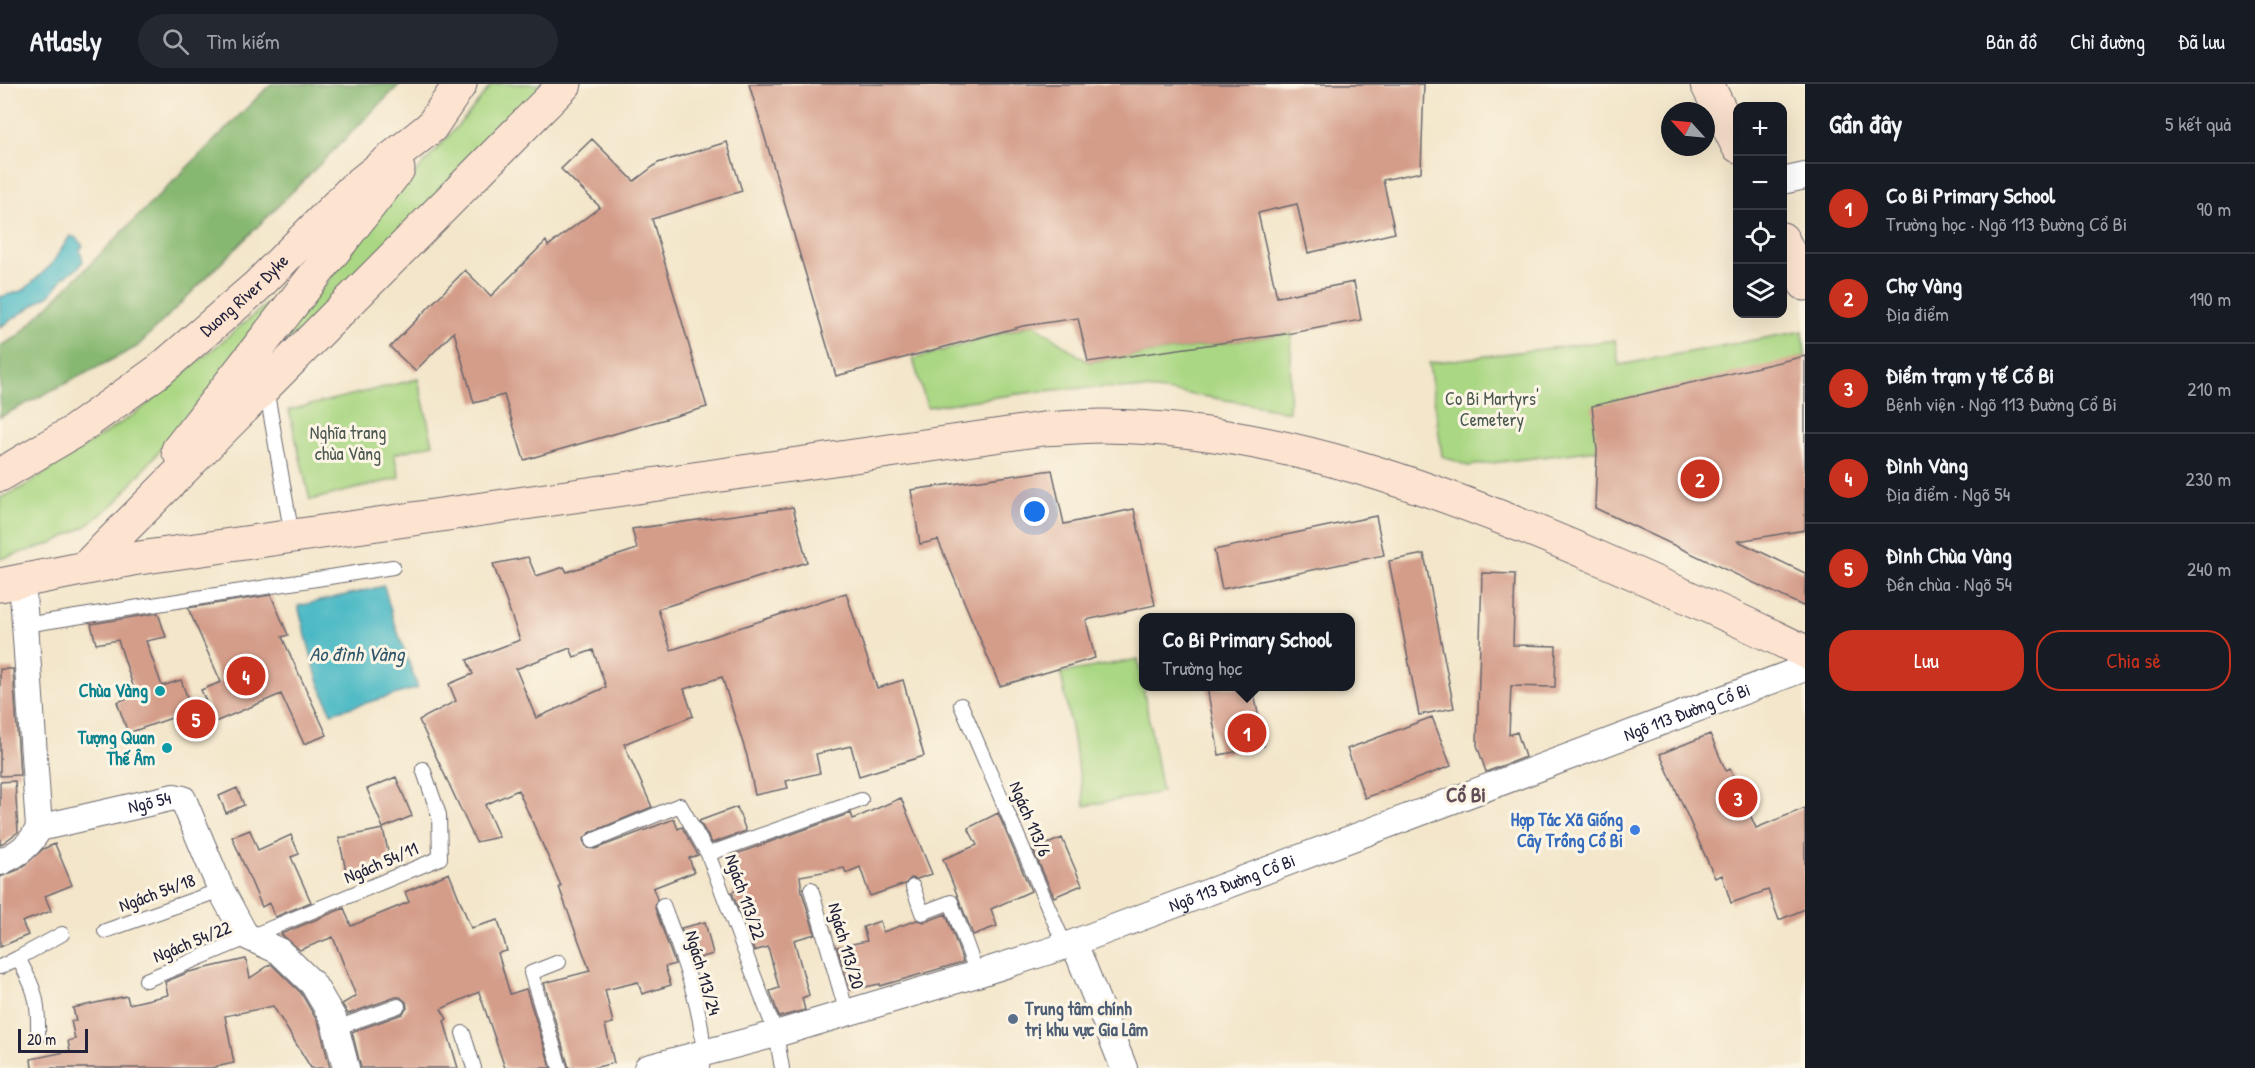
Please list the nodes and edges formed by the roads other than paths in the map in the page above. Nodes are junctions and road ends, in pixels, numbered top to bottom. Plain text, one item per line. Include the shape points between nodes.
1 (460, 84) edge
2 (565, 84) edge
3 (1707, 84) edge
4 (431, 127) junction
5 (1733, 138) edge
6 (1805, 176) edge
7 (1787, 181) edge
8 (1787, 249) edge
9 (1805, 284) edge
10 (266, 386) junction
11 (0, 475) edge
12 (292, 536) junction
13 (86, 567) junction
14 (393, 567) dead end
15 (11, 583) edge
16 (25, 625) junction
17 (1805, 652) edge
18 (1805, 668) edge
19 (961, 705) dead end
20 (423, 769) dead end
21 (861, 800) dead end
22 (39, 828) junction
23 (592, 841) dead end
24 (708, 854) junction
25 (0, 862) edge
26 (913, 887) dead end
27 (811, 889) dead end
28 (221, 890) junction
29 (663, 905) dead end
30 (105, 931) dead end
31 (62, 934) dead end
32 (252, 938) junction
33 (1069, 945) junction
34 (18, 958) junction
35 (559, 962) dead end
36 (0, 967) edge
37 (977, 974) junction
38 (146, 980) dead end
39 (398, 1006) dead end
40 (847, 1013) junction
41 (336, 1028) junction
42 (463, 1034) dead end
43 (776, 1034) junction
44 (38, 1036) dead end
45 (703, 1060) edge
46 (346, 1068) edge
47 (474, 1068) edge
48 (560, 1068) edge
49 (647, 1068) edge
50 (782, 1068) edge
51 (1124, 1068) edge

1 - 4 main road, Duong River Dyke
2 - 10 main road
3 - 5 main road
4 - 11 main road, Duong River Dyke via 352,190 257,286 160,370 73,432
4 - 13 main road
6 - 7 street
8 - 9 main road
10 - 12 lane
10 - 13 main road
12 - 13 main road
12 - 17 main road via 1043,429 1153,429 1268,446 1434,491 1698,601
13 - 15 main road
14 - 16 lane
15 - 16 street
16 - 22 street
18 - 33 street, Ngõ 113 Đường Cổ Bi
19 - 33 lane, Ngách 113/6
20 - 32 lane, Ngách 54/11 via 439,815 440,858
21 - 24 lane, Ngách 113/22
22 - 25 street via 26,847
22 - 28 street, Ngõ 54 via 179,797 186,803
23 - 24 lane via 680,806
24 - 43 lane, Ngách 113/22
26 - 37 lane via 922,913 951,902
27 - 40 lane, Ngách 113/20
28 - 30 lane, Ngách 54/18
28 - 32 street, Ngõ 54 via 243,931
29 - 45 lane, Ngách 113/24 via 687,971
31 - 34 lane
32 - 38 lane, Ngách 54/22
32 - 41 street, Ngõ 54 via 279,951 298,968 323,998
33 - 37 street, Ngõ 113 Đường Cổ Bi
33 - 51 street
34 - 36 lane
34 - 44 lane via 32,983 39,1007
35 - 48 lane via 531,973
37 - 40 street, Ngõ 113 Đường Cổ Bi
39 - 41 lane
40 - 43 street, Ngõ 113 Đường Cổ Bi
41 - 46 street, Ngõ 54
42 - 47 lane
43 - 45 street, Ngõ 113 Đường Cổ Bi
43 - 50 lane, Ngách 113/22
45 - 49 street, Ngõ 113 Đường Cổ Bi

